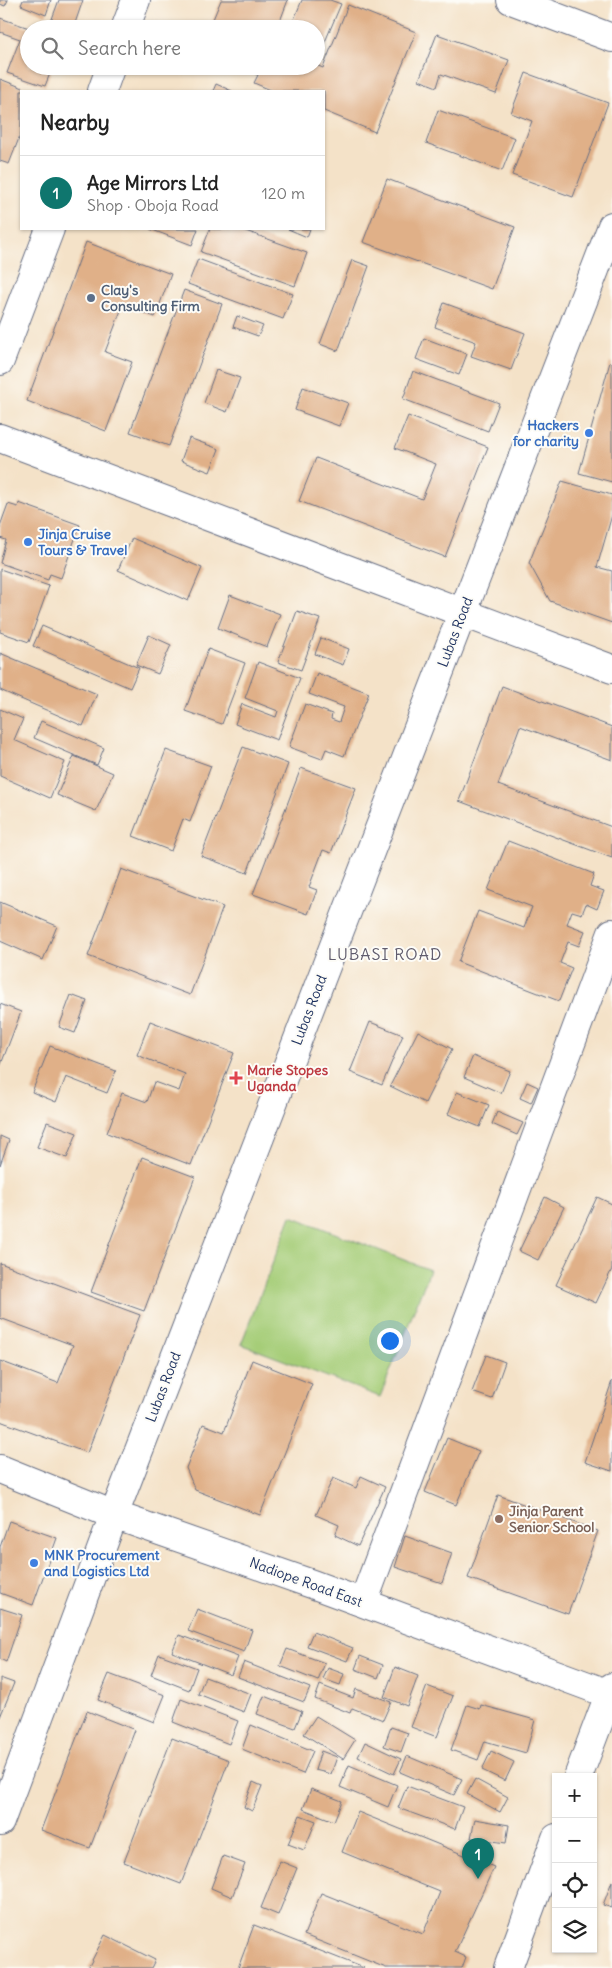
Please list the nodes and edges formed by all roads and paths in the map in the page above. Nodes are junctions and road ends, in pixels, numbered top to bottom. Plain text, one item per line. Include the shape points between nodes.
1 (136, 0) edge
2 (511, 0) edge
3 (128, 20) edge
4 (612, 38) edge
5 (108, 75) edge
6 (102, 90) edge
7 (612, 226) edge
8 (50, 230) edge
9 (0, 361) edge
10 (0, 438) edge
11 (462, 613) junction
12 (612, 669) edge
13 (612, 933) edge
14 (0, 1469) edge
15 (114, 1515) junction
16 (363, 1602) junction
17 (611, 1692) edge
18 (580, 1773) edge
19 (0, 1822) edge
20 (552, 1849) edge
21 (508, 1968) edge

1 - 3 street
2 - 4 street
5 - 6 street
7 - 11 street, Lubas Road
8 - 9 street
10 - 11 street
11 - 12 street
11 - 15 street, Lubas Road
13 - 16 street
14 - 15 street, Nadiope Road East
15 - 16 street, Nadiope Road East
15 - 19 street, Lubas Road
16 - 17 street, Nadiope Road East
17 - 18 street
20 - 21 street

